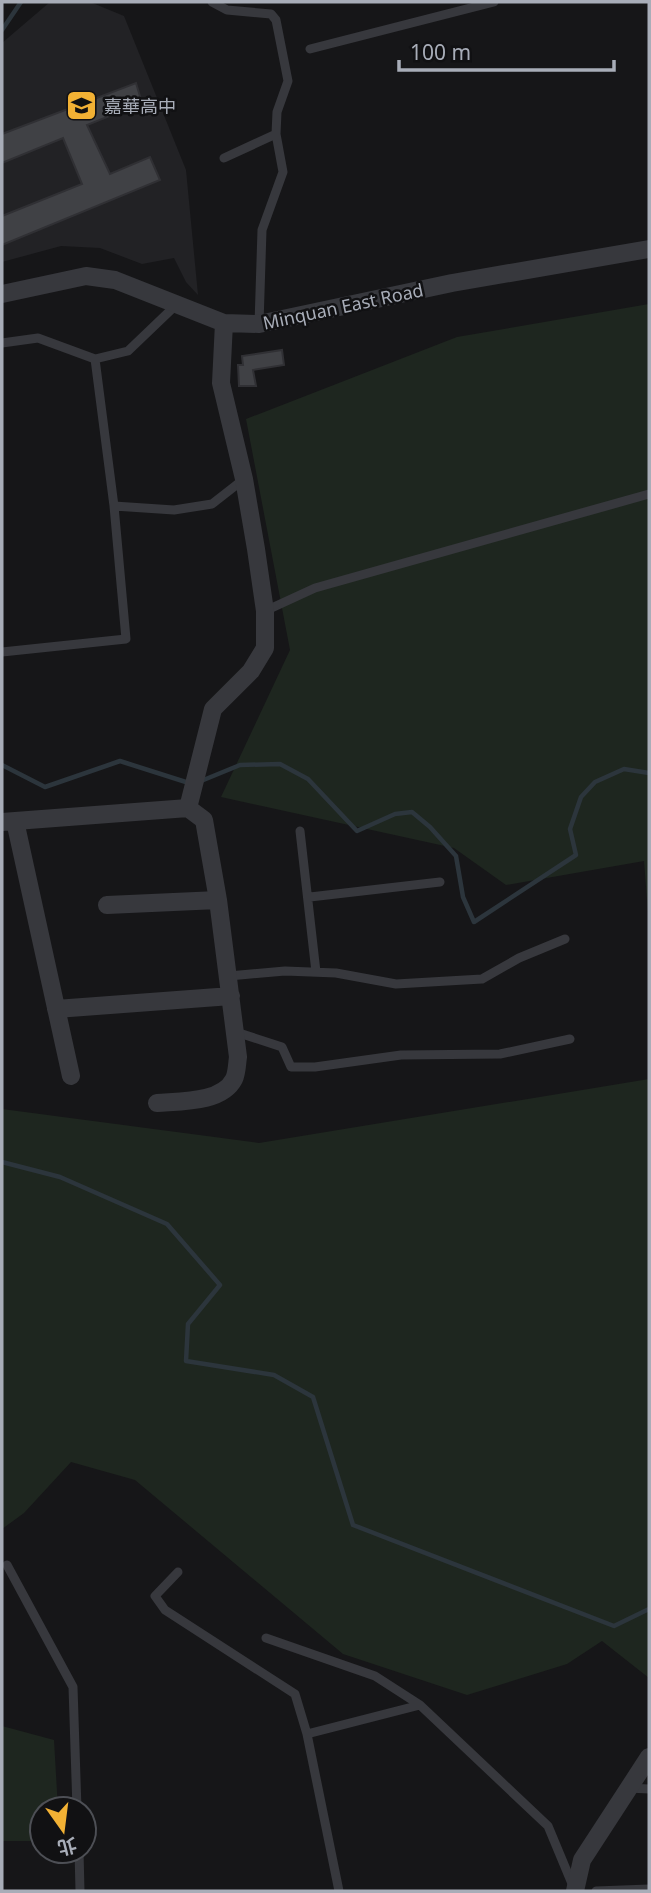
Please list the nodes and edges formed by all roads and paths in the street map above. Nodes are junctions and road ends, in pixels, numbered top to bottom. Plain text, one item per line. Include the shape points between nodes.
1 (212, 2) edge
2 (494, 2) edge
3 (310, 49) dead end
4 (276, 134) junction
5 (224, 158) dead end
6 (649, 249) edge
7 (2, 294) edge
8 (174, 306) junction
9 (224, 323) junction
10 (259, 324) junction
11 (2, 343) edge
12 (94, 359) junction
13 (244, 479) junction
14 (649, 494) edge
15 (114, 506) junction
16 (264, 611) junction
17 (2, 652) edge
18 (188, 808) junction
19 (9, 822) edge
20 (300, 831) dead end
21 (440, 882) dead end
22 (310, 897) junction
23 (218, 900) junction
24 (107, 905) dead end
25 (565, 939) dead end
26 (316, 972) junction
27 (229, 976) junction
28 (231, 996) junction
29 (56, 1009) junction
30 (236, 1032) junction
31 (570, 1039) dead end
32 (71, 1076) dead end
33 (157, 1103) dead end
34 (7, 1565) dead end
35 (178, 1572) dead end
36 (266, 1638) dead end
37 (420, 1705) junction
38 (307, 1734) junction
39 (649, 1757) edge
40 (628, 1787) junction
41 (649, 1789) edge
42 (77, 1795) edge
43 (79, 1865) edge
44 (649, 1889) edge
45 (80, 1891) edge
46 (339, 1891) edge
47 (575, 1891) edge
48 (596, 1891) edge

1 - 4 lane via 227,10 271,15 276,20 288,81 277,112
2 - 3 lane
4 - 5 lane
4 - 10 lane via 283,172 262,230
6 - 10 street, Minquan East Road via 452,283
7 - 8 street, Minquan East Road via 86,276 115,280
8 - 9 street, Minquan East Road
8 - 12 lane via 128,351
9 - 10 street, Minquan East Road
9 - 13 street via 221,383
11 - 12 lane via 38,338
12 - 15 lane
13 - 15 lane via 212,504 174,510
13 - 16 street
14 - 16 lane via 315,588
15 - 17 lane via 126,639
16 - 18 street via 265,648 251,671 213,709
18 - 19 street
18 - 23 street via 204,820
19 - 29 street
20 - 22 lane
21 - 22 lane
22 - 26 lane
23 - 24 street
23 - 27 street
25 - 26 lane via 482,979 396,984
26 - 27 lane
27 - 28 street
28 - 29 street
28 - 30 street
29 - 32 street
30 - 31 lane via 282,1047 291,1067 401,1055 499,1054
30 - 33 street via 234,1078 224,1091
34 - 42 lane via 73,1688
35 - 38 lane via 155,1596 165,1610 295,1694
36 - 37 lane via 374,1676
37 - 38 lane
37 - 47 lane via 548,1826
38 - 46 lane
39 - 40 street
40 - 41 lane
40 - 47 street via 582,1860
43 - 45 lane
44 - 48 lane

